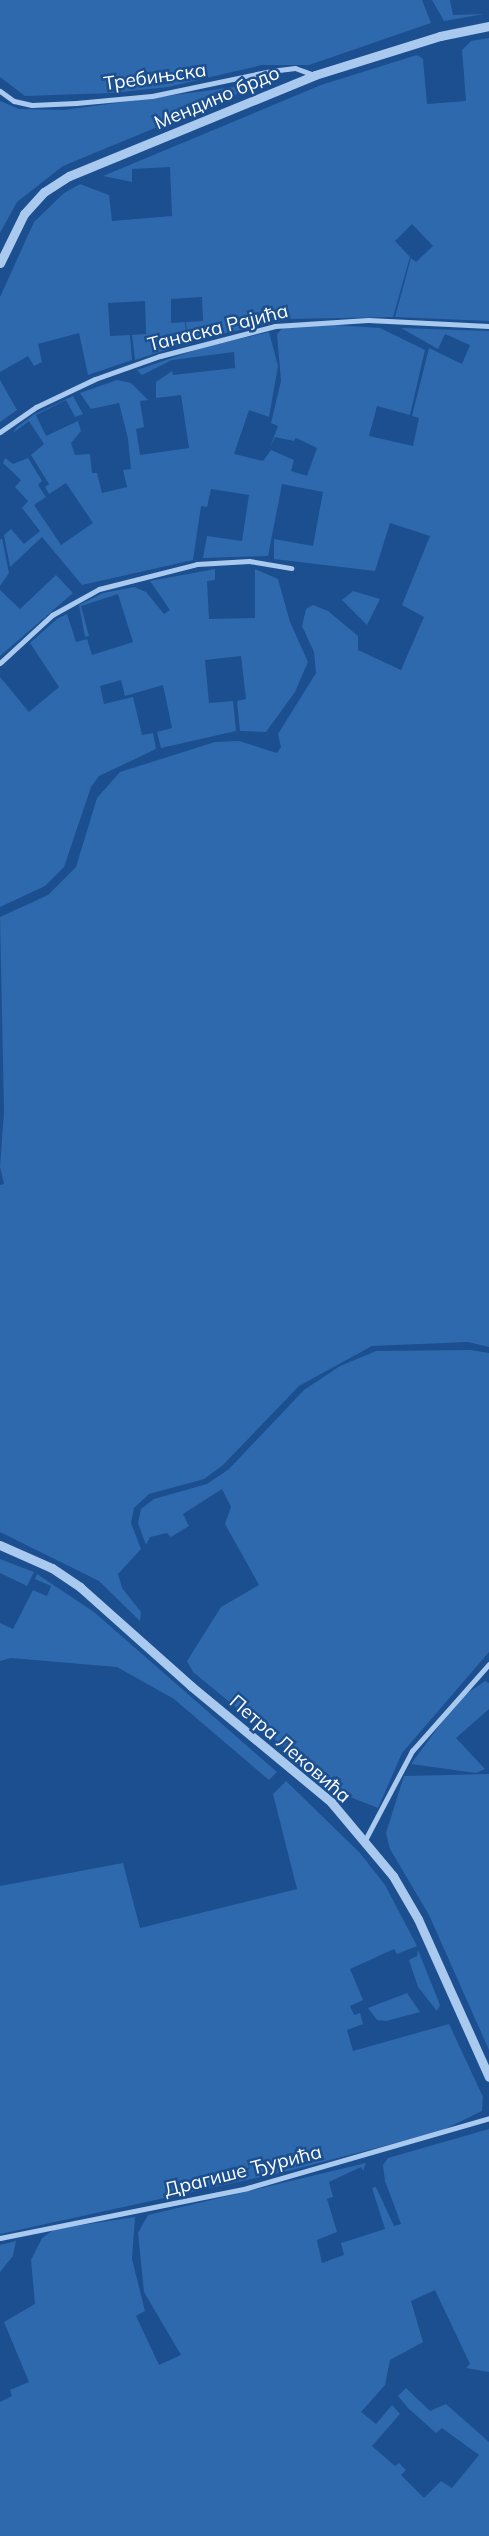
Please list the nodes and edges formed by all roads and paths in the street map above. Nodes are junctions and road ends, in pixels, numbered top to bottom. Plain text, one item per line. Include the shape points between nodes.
1 (489, 26) edge
2 (315, 75) junction
3 (0, 91) edge
4 (0, 263) edge
5 (489, 326) edge
6 (0, 432) edge
7 (291, 568) dead end
8 (0, 663) edge
9 (0, 1546) edge
10 (489, 1664) edge
11 (364, 1840) junction
12 (489, 2077) edge
13 (489, 2118) edge
14 (0, 2238) edge

1 - 2 street, Мендино брдо via 432,38
2 - 3 street, Требињска via 295,68 152,96 32,105 14,102
2 - 4 street, Мендино брдо via 70,176 44,192 24,214
5 - 6 street, Танаска Рајића via 368,320 275,326 160,356 95,379 36,407
7 - 8 street via 249,561 197,564 98,589 52,615
9 - 11 street, Петра Лековића via 52,1568 80,1587 191,1686 331,1802
10 - 11 street via 412,1751
11 - 12 street, Петра Лековића via 418,1919
13 - 14 street, Драгише Ђурића via 247,2188

